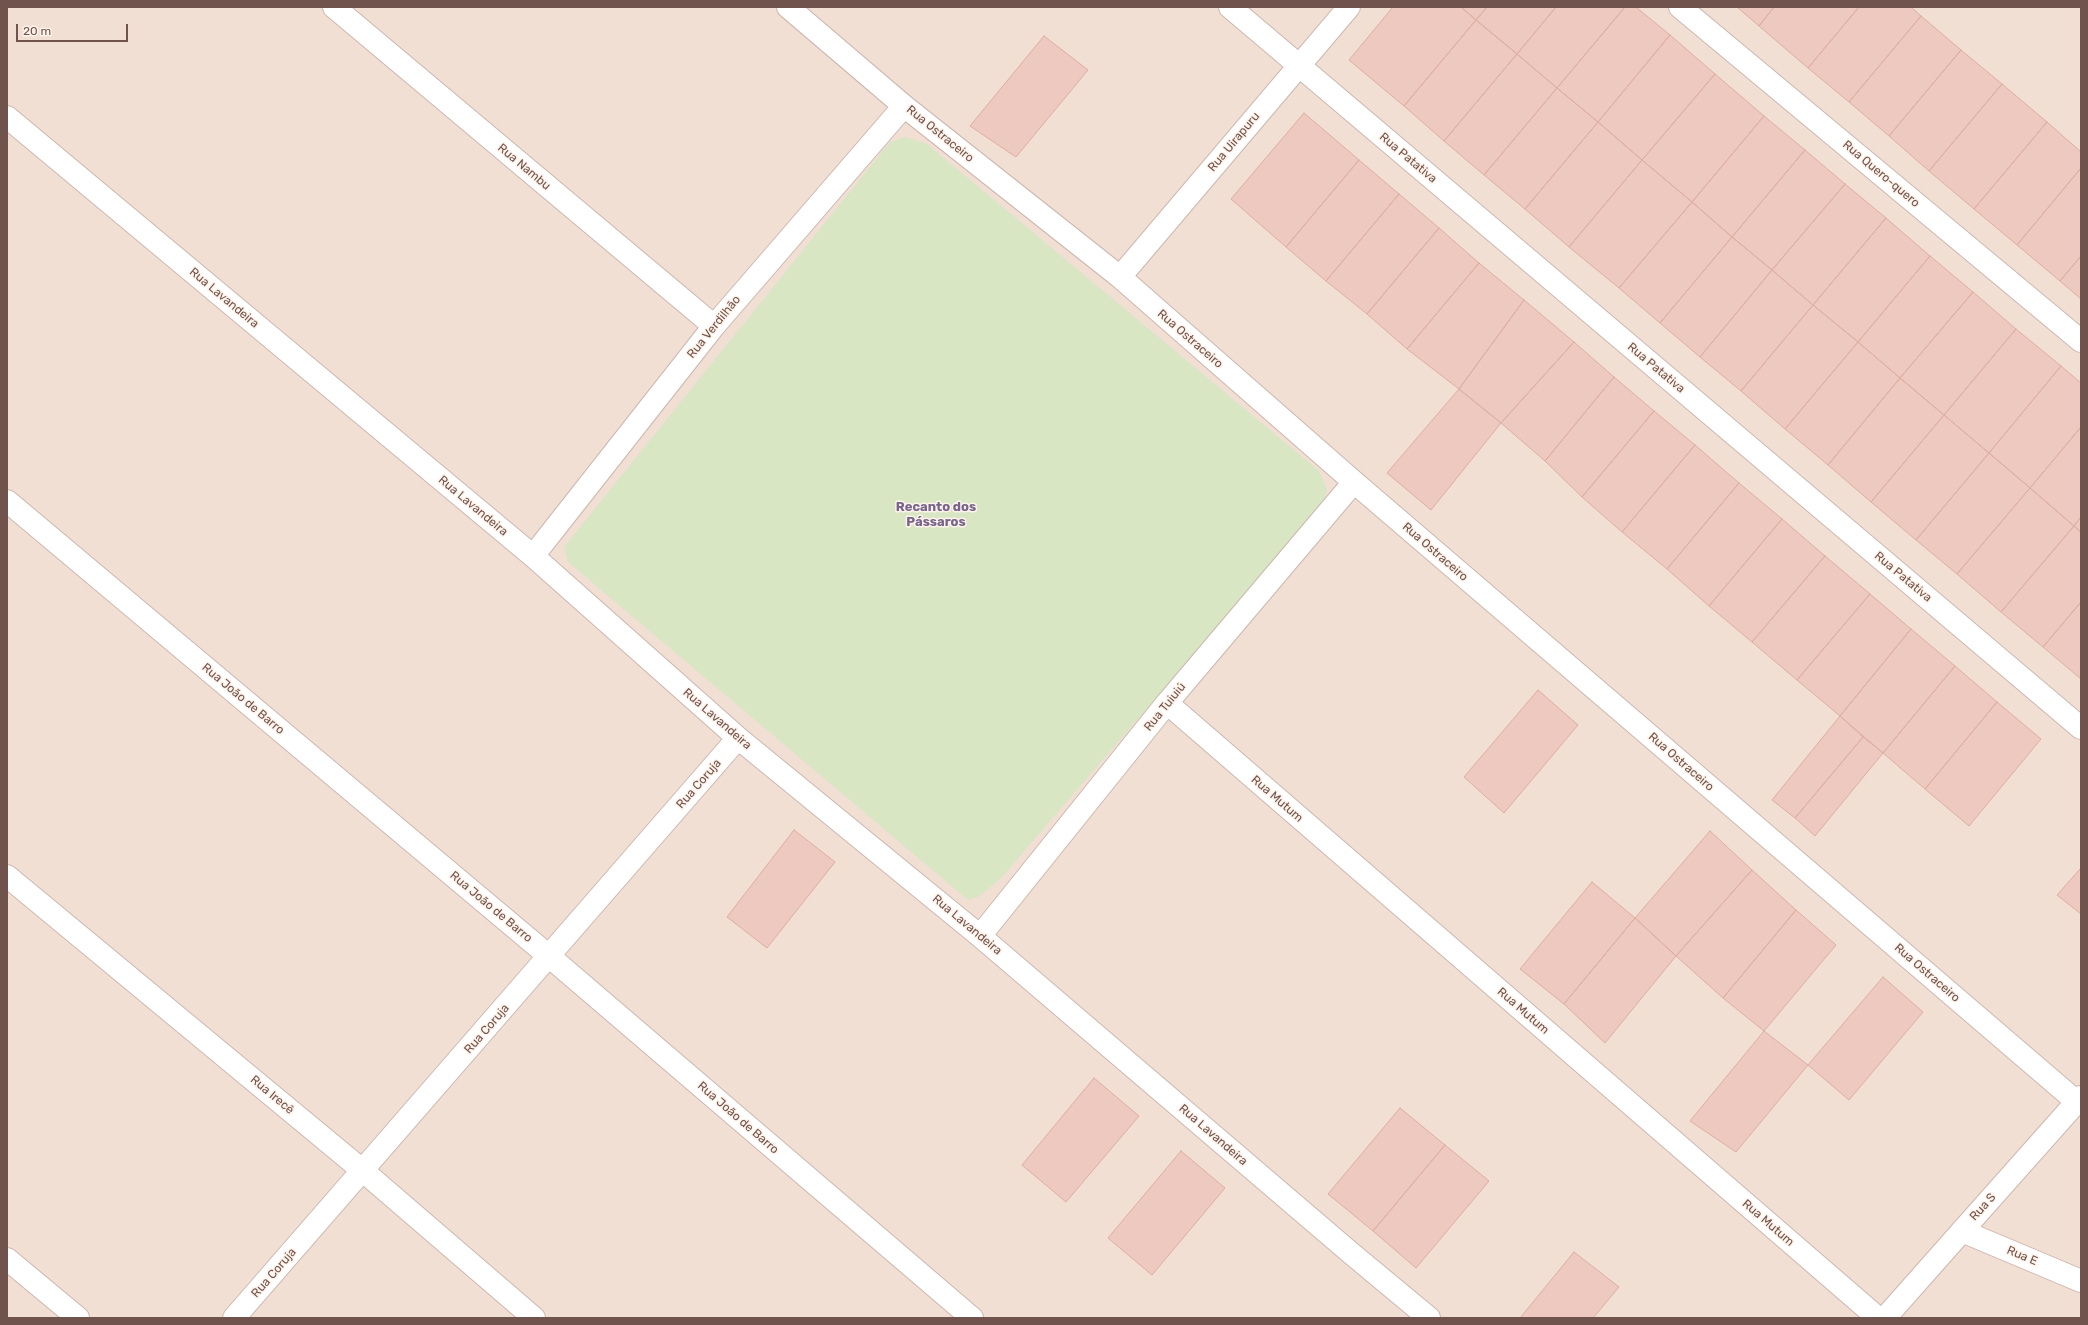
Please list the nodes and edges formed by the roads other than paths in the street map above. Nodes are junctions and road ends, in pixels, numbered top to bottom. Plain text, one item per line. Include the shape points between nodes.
1 (334, 7) edge
2 (788, 7) edge
3 (1230, 7) edge
4 (1349, 7) edge
5 (1680, 7) edge
6 (1299, 65) junction
7 (904, 106) junction
8 (7, 117) edge
9 (1120, 277) junction
10 (714, 326) junction
11 (2081, 341) edge
12 (1354, 482) junction
13 (7, 502) edge
14 (533, 556) junction
15 (1167, 704) junction
16 (2081, 728) edge
17 (738, 738) junction
18 (7, 876) edge
19 (980, 936) junction
20 (550, 957) junction
21 (2079, 1099) edge
22 (362, 1170) junction
23 (1962, 1230) junction
24 (7, 1258) edge
25 (2081, 1281) edge
26 (78, 1318) edge
27 (234, 1318) edge
28 (534, 1318) edge
29 (972, 1318) edge
30 (1429, 1318) edge
31 (1878, 1318) edge
32 (1885, 1318) edge

1 - 10 street, Rua Nambu
2 - 7 street, Rua Ostraceiro
3 - 6 street, Rua Patativa
4 - 6 street, Rua Uirapuru
5 - 11 street, Rua Quero-quero
6 - 9 street, Rua Uirapuru
6 - 16 street, Rua Patativa
7 - 9 street, Rua Ostraceiro
7 - 10 street, Rua Verdilhão
8 - 14 street, Rua Lavandeira
9 - 12 street, Rua Ostraceiro
10 - 14 street, Rua Verdilhão
12 - 15 street, Rua Tuiuiú
12 - 21 street, Rua Ostraceiro
13 - 20 street, Rua João de Barro
14 - 17 street, Rua Lavandeira
15 - 19 street, Rua Tuiuiú
15 - 31 street, Rua Mutum
17 - 19 street, Rua Lavandeira
17 - 20 street, Rua Coruja
18 - 22 street, Rua Irecê
19 - 30 street, Rua Lavandeira
20 - 22 street, Rua Coruja
20 - 29 street, Rua João de Barro
21 - 23 street, Rua S
22 - 27 street, Rua Coruja
22 - 28 street, Rua Irecê
23 - 25 street, Rua E
23 - 32 street, Rua S
24 - 26 street

